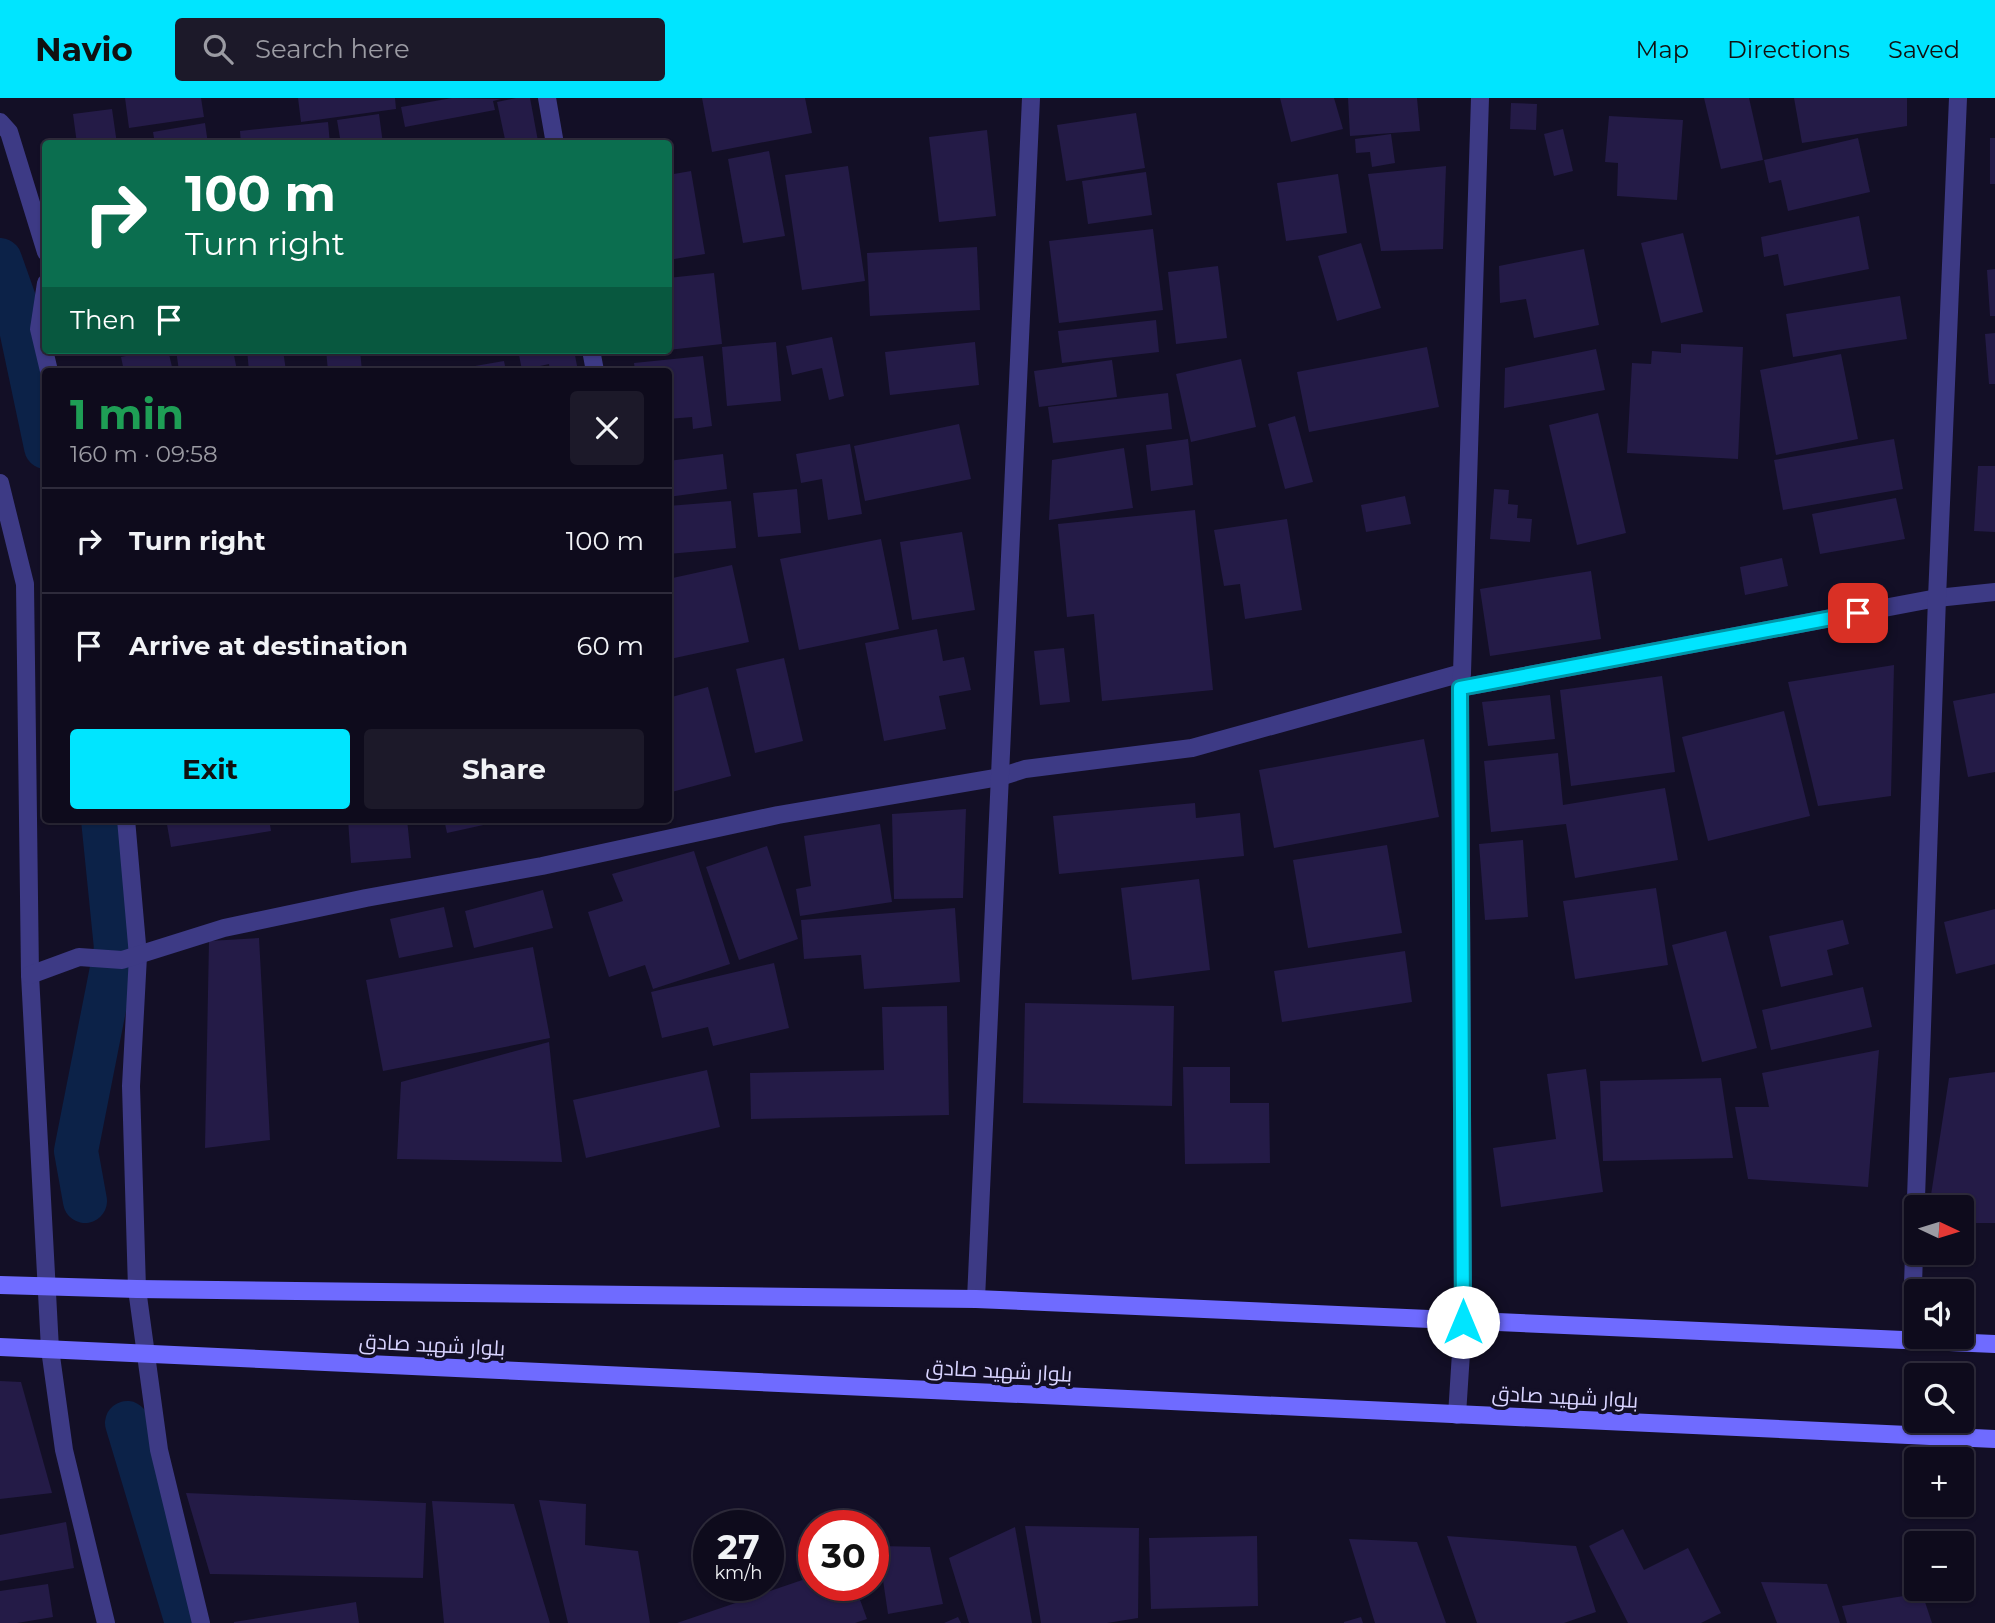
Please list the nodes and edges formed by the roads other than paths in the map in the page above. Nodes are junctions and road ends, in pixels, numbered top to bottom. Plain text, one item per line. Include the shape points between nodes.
1 (547, 98) edge
2 (1031, 98) edge
3 (1480, 98) edge
4 (1958, 98) edge
5 (0, 122) edge
6 (554, 140) edge
7 (42, 239) edge
8 (42, 309) edge
9 (42, 342) edge
10 (0, 483) edge
11 (1995, 592) edge
12 (1937, 598) junction
13 (1461, 680) junction
14 (1000, 777) junction
15 (126, 823) edge
16 (130, 958) junction
17 (30, 975) junction
18 (1913, 1279) edge
19 (0, 1285) edge
20 (48, 1287) junction
21 (136, 1289) junction
22 (976, 1299) junction
23 (1463, 1322) junction
24 (1904, 1340) edge
25 (1974, 1343) edge
26 (1995, 1344) edge
27 (0, 1347) edge
28 (50, 1349) junction
29 (144, 1355) junction
30 (1457, 1415) junction
31 (1995, 1439) edge
32 (106, 1623) edge
33 (201, 1623) edge

1 - 6 street
2 - 14 street
3 - 13 street
4 - 12 street
5 - 7 street via 9,132
8 - 9 street
10 - 17 street via 25,583
11 - 12 street
12 - 13 street
12 - 18 street
13 - 14 street via 1192,748 1025,769
13 - 23 street
14 - 16 street via 366,898 224,928
14 - 22 street
15 - 16 street
16 - 17 street via 79,957
16 - 21 street
17 - 20 street
19 - 20 main road
20 - 21 main road
20 - 28 street
21 - 22 main road
21 - 29 street
22 - 23 main road
23 - 24 main road
23 - 30 street
25 - 26 main road
27 - 28 main road, بلوار شهید صادق
28 - 29 main road, بلوار شهید صادق
28 - 32 street via 64,1450
29 - 30 main road, بلوار شهید صادق
29 - 33 street via 159,1450
30 - 31 main road, بلوار شهید صادق

